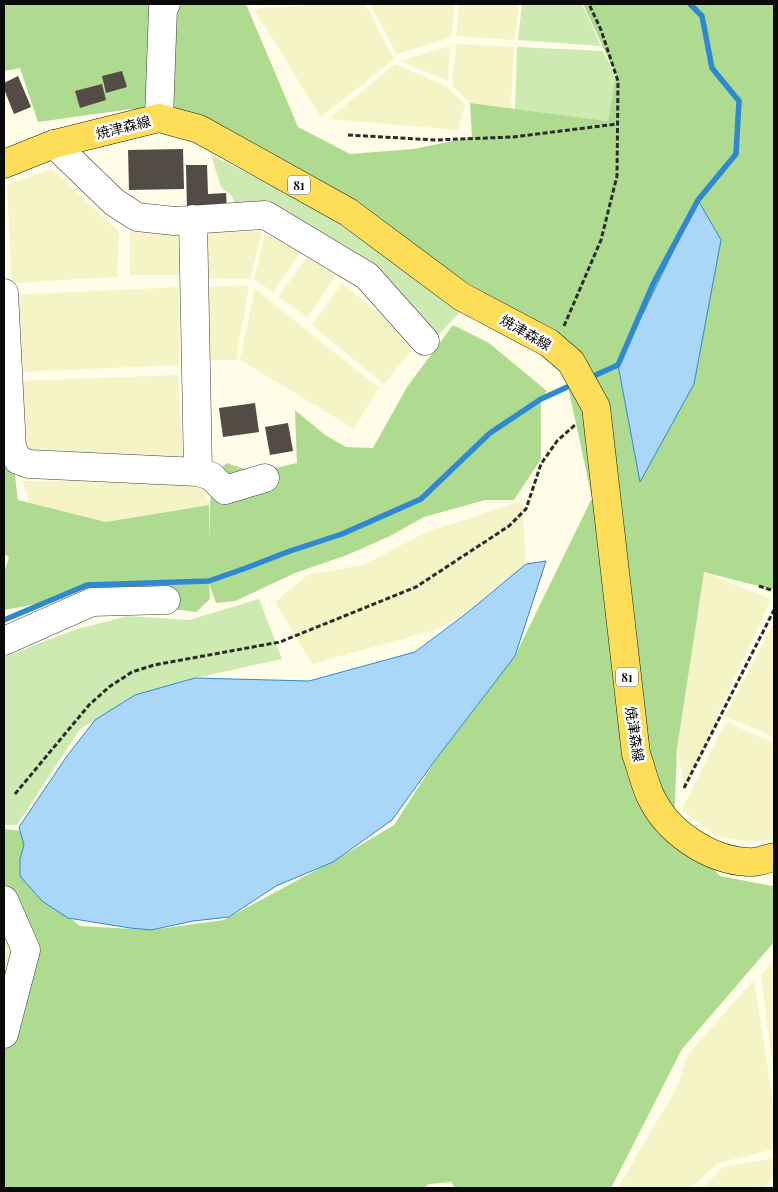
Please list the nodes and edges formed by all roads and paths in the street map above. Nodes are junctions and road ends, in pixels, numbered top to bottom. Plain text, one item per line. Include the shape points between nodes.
1 (166, 4) edge
2 (589, 4) edge
3 (159, 118) junction
4 (617, 124) junction
5 (348, 135) dead end
6 (54, 144) junction
7 (4, 164) edge
8 (193, 219) junction
9 (4, 293) edge
10 (562, 331) dead end
11 (425, 341) dead end
12 (596, 407) junction
13 (198, 472) junction
14 (265, 478) dead end
15 (759, 586) dead end
16 (774, 591) edge
17 (166, 600) dead end
18 (774, 610) edge
19 (4, 641) edge
20 (684, 788) dead end
21 (15, 794) dead end
22 (774, 858) edge
23 (4, 900) edge
24 (4, 1034) edge

1 - 3 street via 163,8
2 - 4 path via 618,81
3 - 6 main road, 焼津森線 / 81
3 - 12 main road, 焼津森線 / 81 via 198,129 348,212 462,297 549,343 572,362
4 - 5 path via 513,138 435,140
4 - 10 path via 617,176 601,240
6 - 7 main road, 焼津森線 / 81
6 - 8 street via 114,202 137,217
8 - 11 street via 267,216 367,276
8 - 13 street
9 - 13 street via 12,448 18,460 29,464
12 - 21 path via 557,441 542,464 526,509 509,526 416,587 280,642 154,664 132,672 89,705
12 - 22 main road, 焼津森線 / 81 via 636,754 650,795 666,820 693,844 723,858 749,863
13 - 14 street via 211,476 225,490
15 - 16 path
17 - 19 street via 92,602
18 - 20 path
23 - 24 street via 26,950

